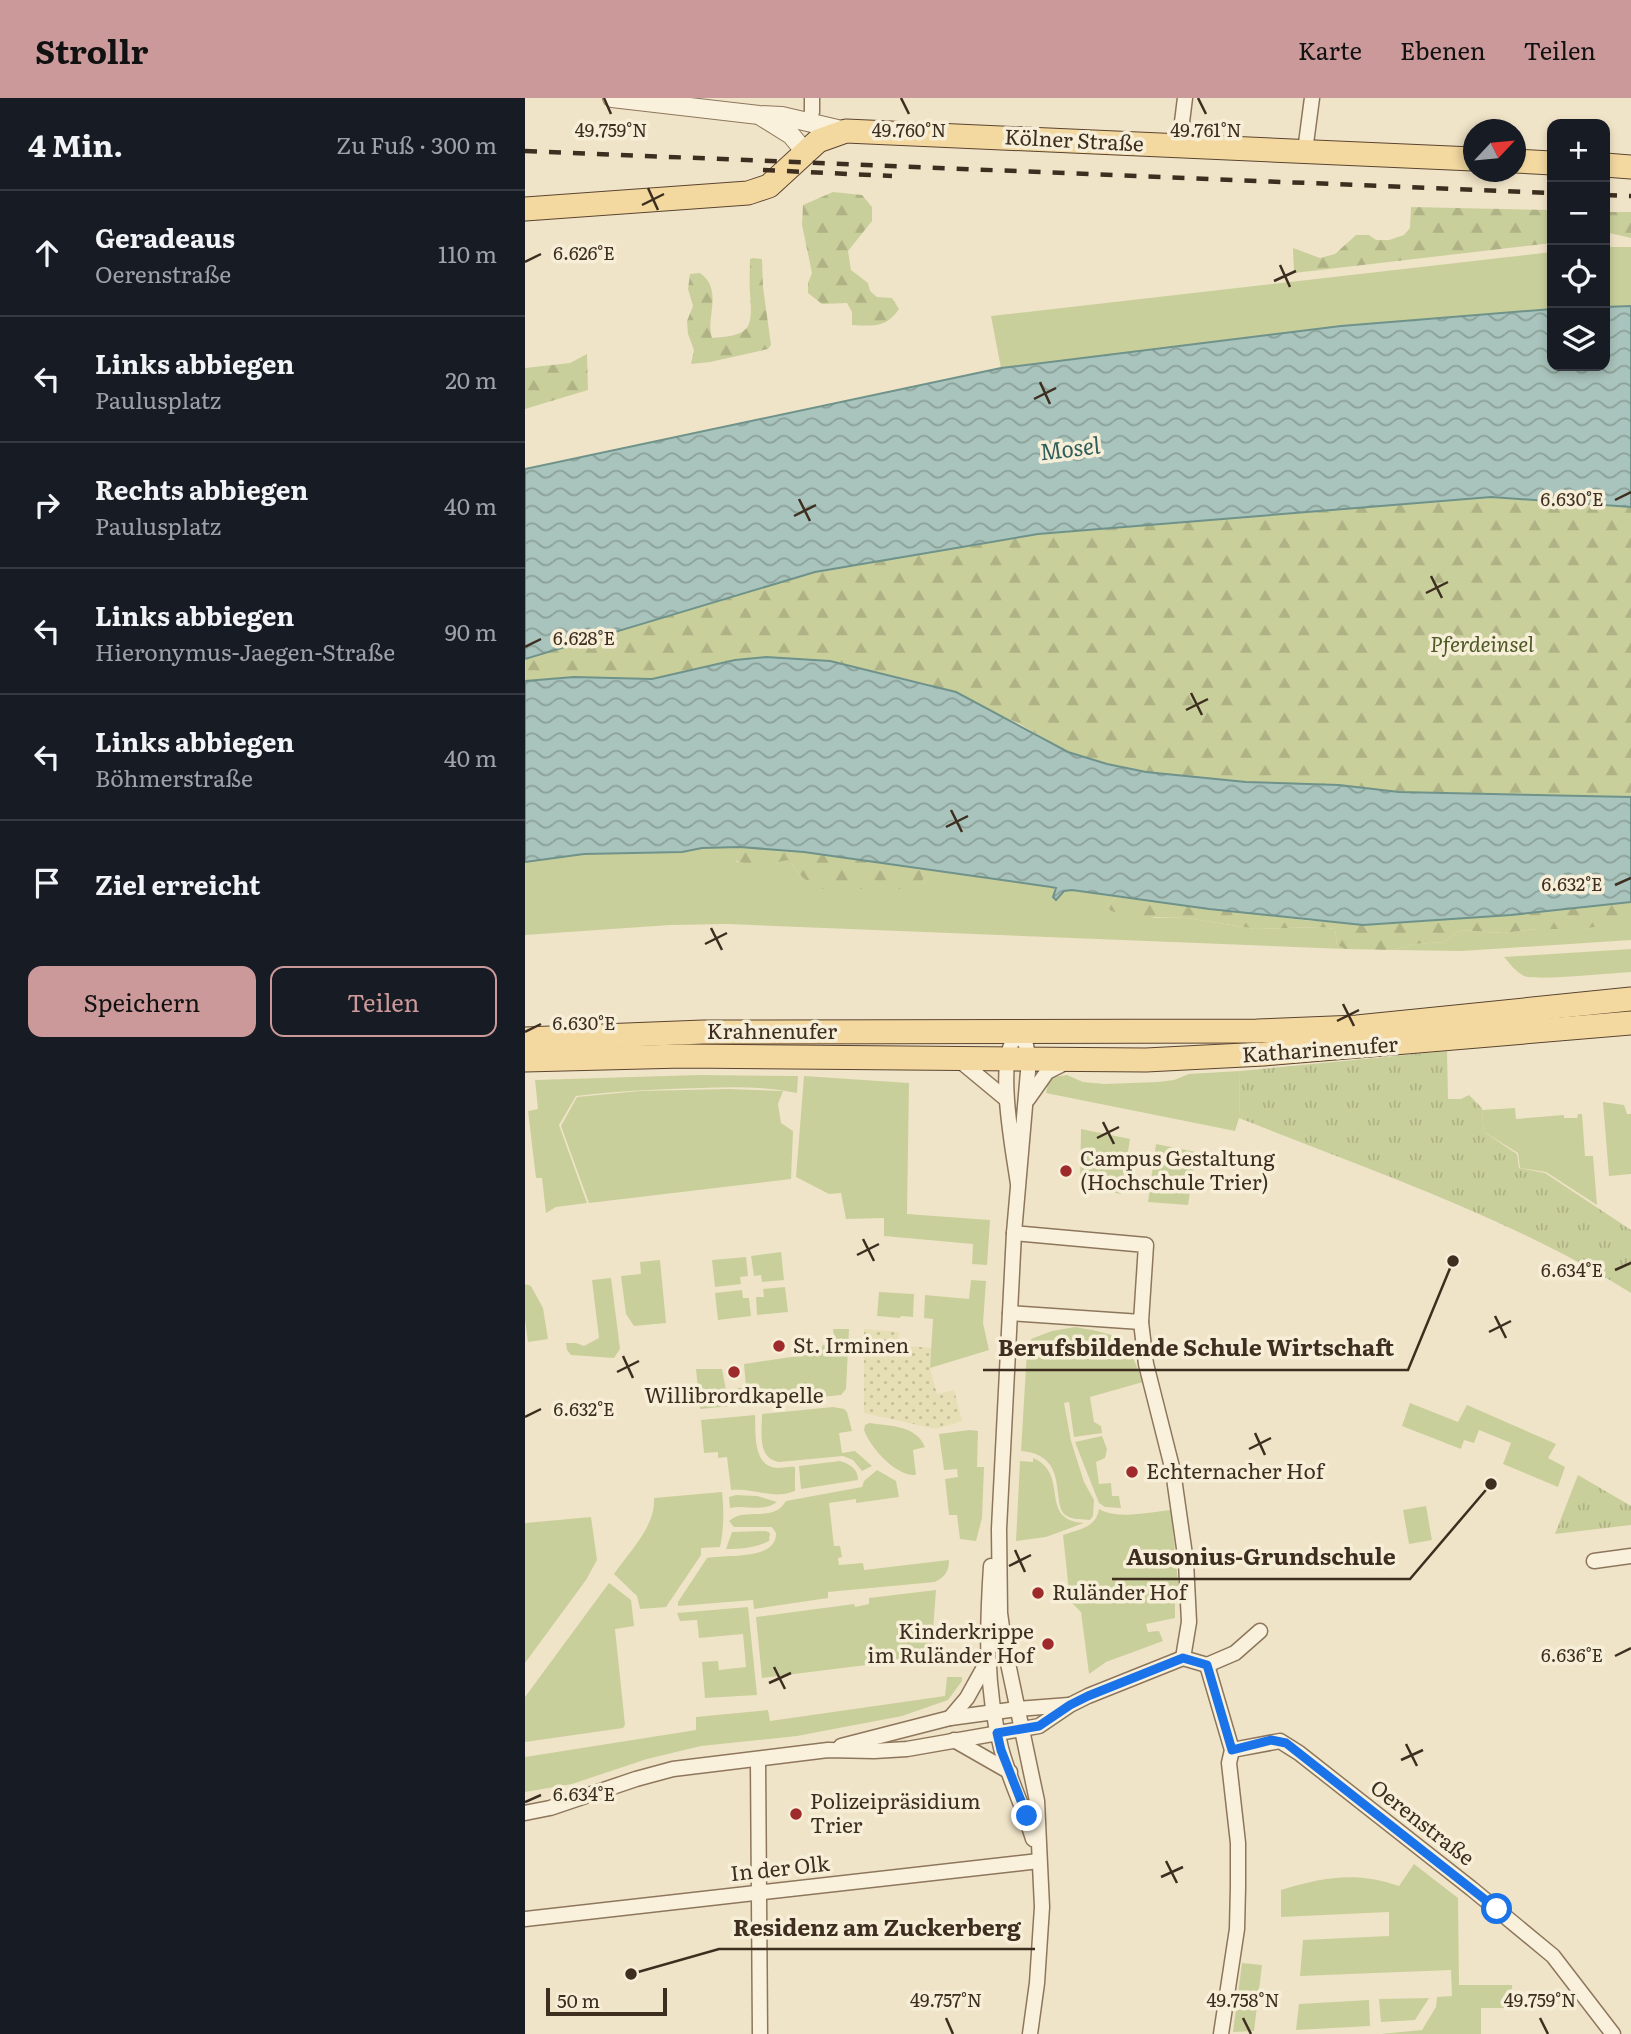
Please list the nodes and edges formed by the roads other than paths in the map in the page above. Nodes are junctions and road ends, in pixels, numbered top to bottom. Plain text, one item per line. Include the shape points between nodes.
1 (613, 98) edge
2 (812, 98) edge
3 (1185, 98) edge
4 (1312, 98) edge
5 (759, 115) junction
6 (808, 122) junction
7 (846, 131) junction
8 (798, 143) junction
9 (1179, 146) junction
10 (1305, 151) junction
11 (1463, 159) edge
12 (1526, 162) edge
13 (1547, 163) edge
14 (1610, 166) edge
15 (1631, 167) edge
16 (525, 209) edge
17 (1631, 999) edge
18 (1631, 1023) edge
19 (1019, 1033) junction
20 (525, 1039) edge
21 (525, 1060) edge
22 (959, 1060) junction
23 (1018, 1060) junction
24 (1077, 1060) junction
25 (1006, 1099) junction
26 (1026, 1104) junction
27 (1017, 1184) junction
28 (1014, 1233) junction
29 (1010, 1314) junction
30 (1142, 1322) junction
31 (999, 1530) junction
32 (1631, 1556) edge
33 (1594, 1561) dead end
34 (1260, 1632) dead end
35 (1183, 1658) junction
36 (987, 1662) junction
37 (1207, 1665) junction
38 (1070, 1705) junction
39 (1017, 1709) junction
40 (994, 1711) junction
41 (950, 1718) junction
42 (1022, 1730) junction
43 (997, 1733) junction
44 (954, 1740) junction
45 (828, 1750) junction
46 (1232, 1750) junction
47 (758, 1760) junction
48 (1010, 1772) junction
49 (525, 1812) edge
50 (1039, 1861) junction
51 (759, 1893) junction
52 (525, 1919) edge
53 (760, 2034) edge
54 (1030, 2034) edge
55 (1221, 2034) edge
56 (1613, 2034) edge

1 - 5 street
2 - 6 street
3 - 9 street
4 - 10 street
5 - 6 street
5 - 8 street
6 - 7 street
6 - 8 street
7 - 8 main road, Kölner Straße
7 - 9 main road, Kölner Straße
8 - 16 main road, Kölner Straße via 769,186 748,194
9 - 10 main road, Kölner Straße
10 - 11 main road, Kölner Straße
12 - 13 main road
14 - 15 main road
17 - 19 main road, Katharinenufer via 1357,1027
18 - 24 main road, Katharinenufer via 1264,1054
19 - 20 main road, Krahnenufer via 703,1032
19 - 23 street via 1012,1041
19 - 23 street via 1026,1045
21 - 22 main road, Krahnenufer via 683,1056
22 - 23 main road, Krahnenufer
22 - 25 street
23 - 24 main road, Katharinenufer
23 - 25 street
23 - 26 street
24 - 26 street via 1047,1072
25 - 27 street
26 - 27 street
27 - 28 street
28 - 29 street
28 - 30 street via 1146,1245
29 - 30 street
29 - 31 street
30 - 35 street via 1146,1364 1173,1471 1185,1562 1189,1622
31 - 36 street via 991,1566
31 - 39 street via 1000,1613
32 - 33 street
34 - 37 street via 1235,1653
35 - 37 street
35 - 38 street
36 - 40 street
36 - 41 street
37 - 46 street
38 - 39 street
38 - 42 street via 1039,1726
39 - 40 street
39 - 42 street
40 - 41 street
40 - 43 street
41 - 45 street
42 - 43 street
42 - 50 street via 1037,1801
43 - 44 street
43 - 48 street
44 - 45 street via 907,1749
44 - 48 street
45 - 47 street
46 - 55 street via 1237,1929
46 - 56 street, Oerenstraße via 1271,1740 1286,1743 1553,1956
47 - 49 street via 656,1772
47 - 51 street
48 - 50 street
50 - 51 street, In der Olk
50 - 54 street via 1042,1907
51 - 52 street, In der Olk
51 - 53 street

